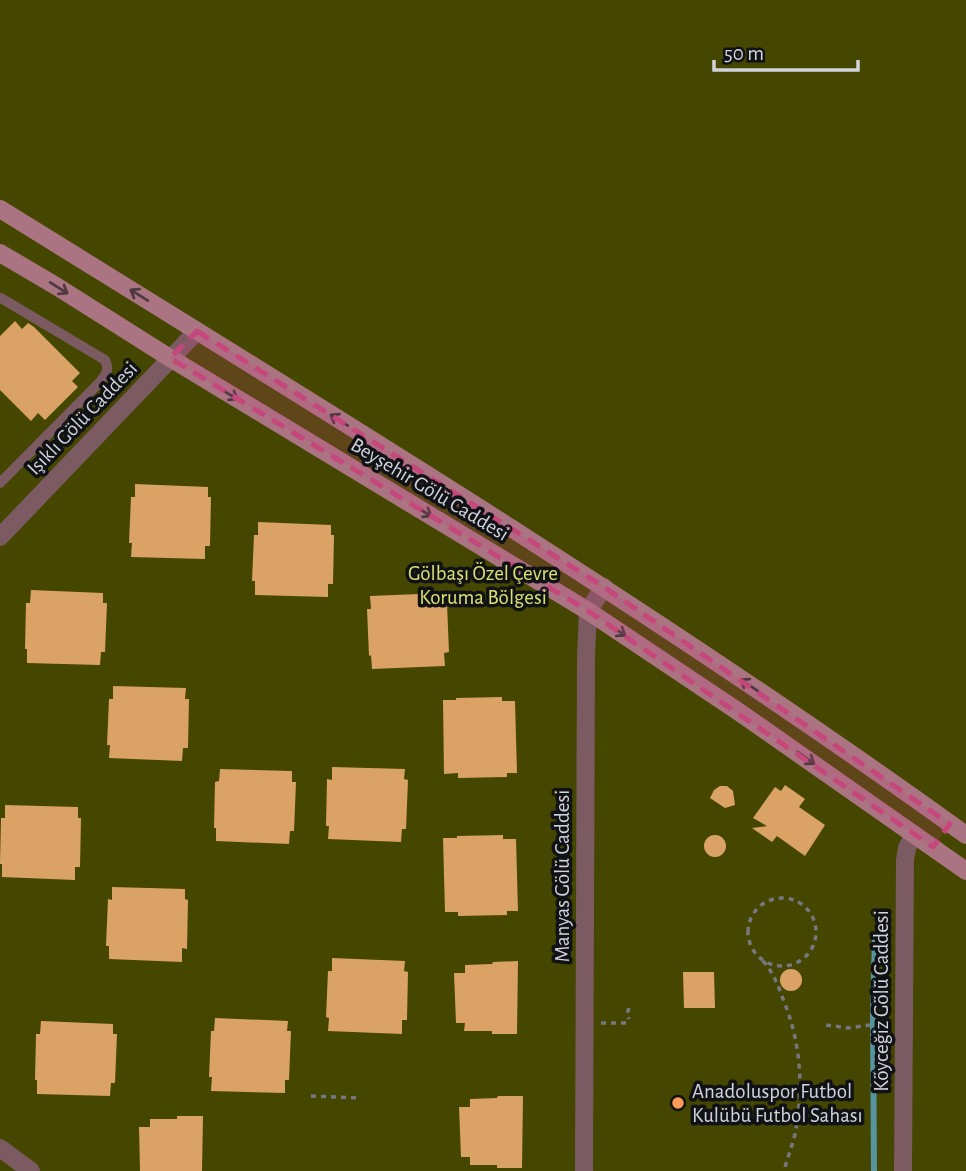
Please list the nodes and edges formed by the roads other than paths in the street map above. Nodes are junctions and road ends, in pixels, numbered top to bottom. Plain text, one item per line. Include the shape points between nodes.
1 (0, 209) edge
2 (0, 253) edge
3 (1, 298) edge
4 (197, 331) junction
5 (170, 358) junction
6 (0, 483) edge
7 (3, 529) edge
8 (604, 587) junction
9 (588, 611) junction
10 (905, 790) junction
11 (889, 816) junction
12 (950, 824) junction
13 (914, 834) junction
14 (966, 835) edge
15 (933, 847) junction
16 (966, 871) edge
17 (0, 1147) edge
18 (30, 1171) edge
19 (584, 1171) edge
20 (903, 1171) edge

4 -> 1 main road
2 -> 5 main road, Beyşehir Gölü Caddesi
3 - 6 lane via 105,360 108,367 99,383
4 - 5 street, Işıklı Gölü Caddesi
8 -> 4 main road
5 - 7 street, Işıklı Gölü Caddesi
5 -> 9 main road, Beyşehir Gölü Caddesi
8 - 9 street
10 -> 8 main road
9 -> 11 main road, Beyşehir Gölü Caddesi
9 - 19 street, Manyas Gölü Caddesi
10 - 11 main road
10 - 12 main road
11 - 13 main road, Beyşehir Gölü Caddesi
12 - 14 main road
12 - 15 main road
13 - 15 main road, Beyşehir Gölü Caddesi
13 - 20 street, Köyceğiz Gölü Caddesi via 905,860
15 - 16 main road, Beyşehir Gölü Caddesi
17 - 18 street

